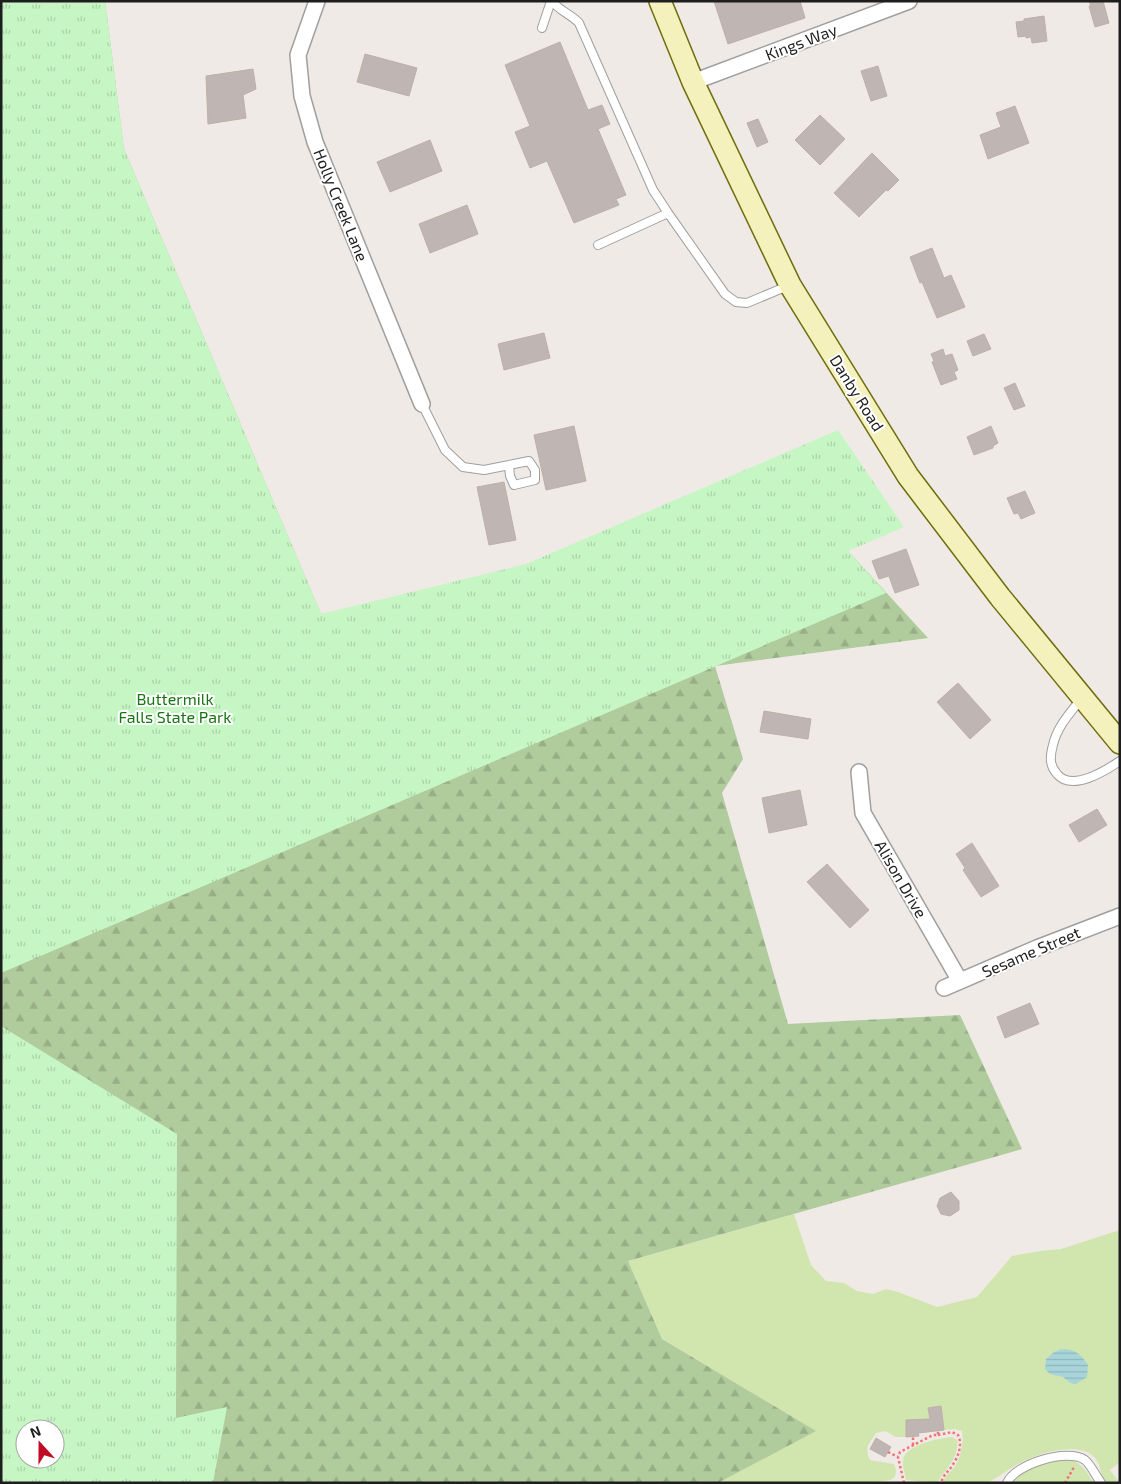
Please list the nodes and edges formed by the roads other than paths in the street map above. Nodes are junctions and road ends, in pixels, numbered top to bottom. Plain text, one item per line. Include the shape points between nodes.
1 (317, 1) edge
2 (552, 1) edge
3 (660, 1) edge
4 (909, 1) edge
5 (542, 28) dead end
6 (693, 82) junction
7 (668, 213) junction
8 (598, 245) dead end
9 (790, 285) junction
10 (422, 404) joint
11 (509, 466) dead end
12 (1082, 697) junction
13 (1120, 743) edge
14 (1120, 761) edge
15 (859, 772) dead end
16 (1120, 916) edge
17 (960, 982) junction
18 (944, 988) dead end
19 (1006, 1483) edge
20 (1101, 1483) edge

1 - 10 street, Holly Creek Lane via 298,55 302,96 315,142
2 - 5 lane
2 - 7 lane via 579,23 653,190
3 - 6 main road, Danby Road
4 - 6 street, Kings Way
6 - 9 main road, Danby Road
7 - 8 lane
7 - 9 lane via 730,299 747,303
9 - 12 main road, Danby Road via 908,476 1000,597
10 - 11 lane via 445,450 463,467 484,470
12 - 13 main road, Danby Road
12 - 14 lane via 1059,728 1050,759 1053,770 1070,781 1105,771
15 - 17 street, Alison Drive via 863,813
16 - 17 street, Sesame Street
17 - 18 street, Sesame Street
19 - 20 lane via 1025,1466 1051,1457 1072,1456 1085,1461

